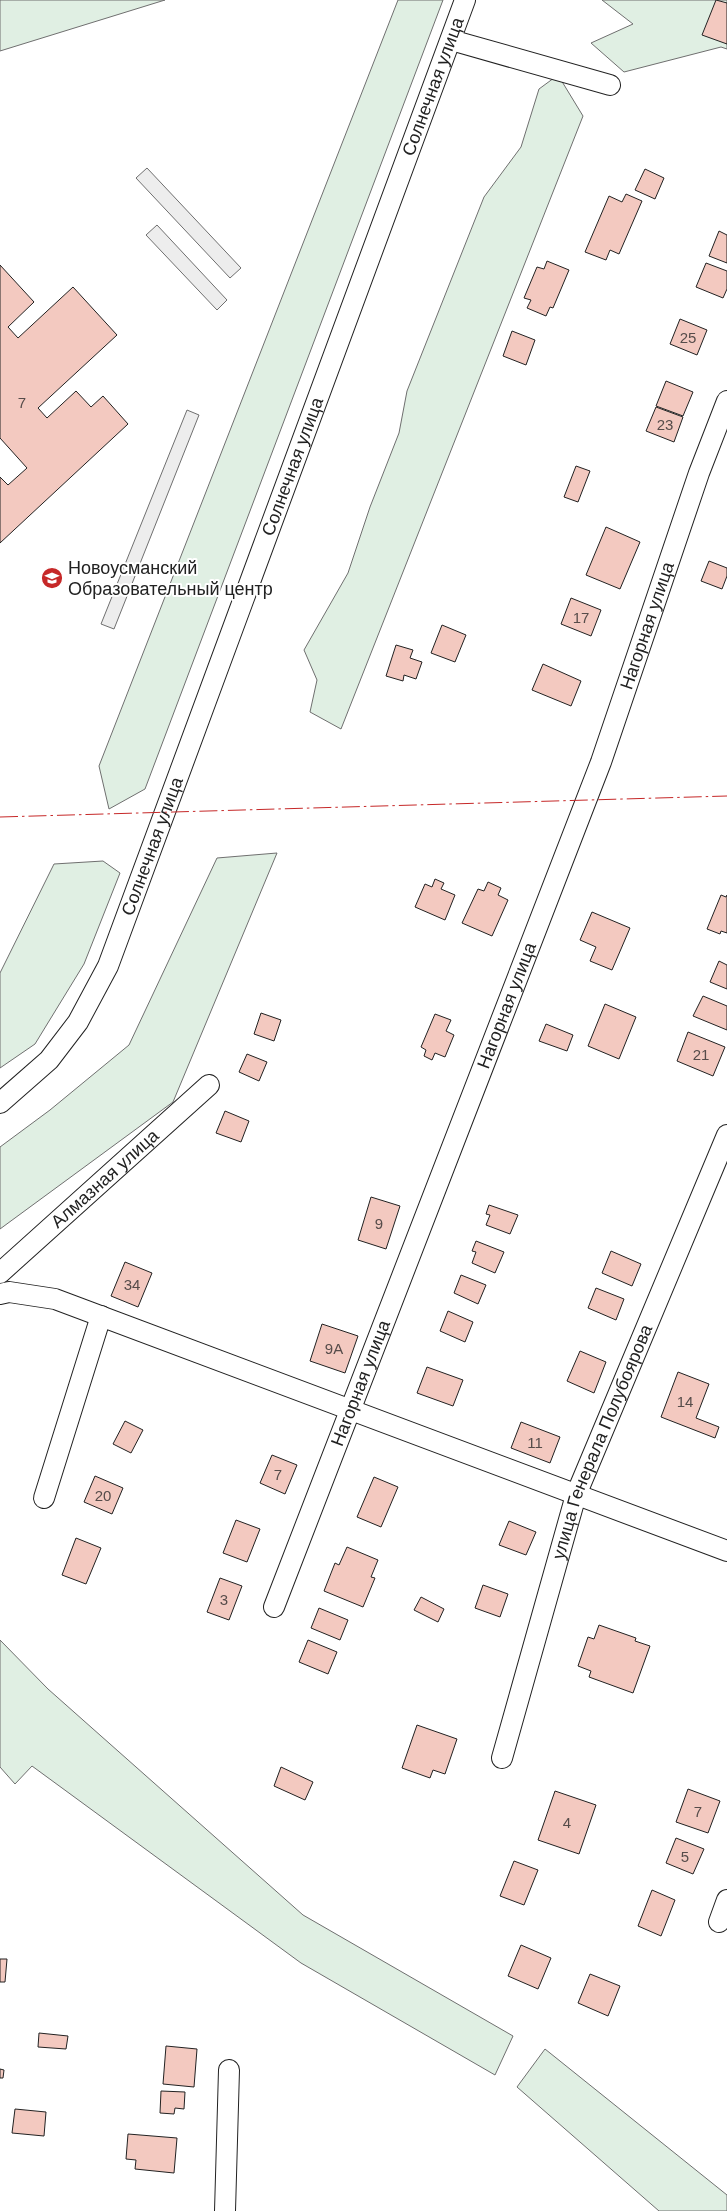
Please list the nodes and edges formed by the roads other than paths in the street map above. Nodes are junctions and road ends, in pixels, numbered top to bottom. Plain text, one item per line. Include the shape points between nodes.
1 (465, 0) edge
2 (450, 40) junction
3 (610, 85) dead end
4 (727, 401) edge
5 (209, 1085) dead end
6 (0, 1103) edge
7 (727, 1135) edge
8 (0, 1273) edge
9 (0, 1294) edge
10 (101, 1316) junction
11 (350, 1410) junction
12 (576, 1495) junction
13 (44, 1498) dead end
14 (727, 1551) edge
15 (274, 1607) dead end
16 (502, 1758) dead end
17 (727, 1900) edge
18 (719, 1922) dead end
19 (229, 2070) dead end
20 (225, 2211) edge

1 - 2 street, Солнечная улица
2 - 3 street
2 - 6 street, Солнечная улица via 108,966 78,1022 55,1052
4 - 11 street, Нагорная улица via 601,762
5 - 8 street, Алмазная улица
7 - 12 street, улица Генерала Полубоярова
9 - 10 street via 10,1292 55,1299
10 - 11 street
10 - 13 street
11 - 12 street
11 - 15 street, Нагорная улица
12 - 14 street
12 - 16 street, улица Генерала Полубоярова
17 - 18 street
19 - 20 street

